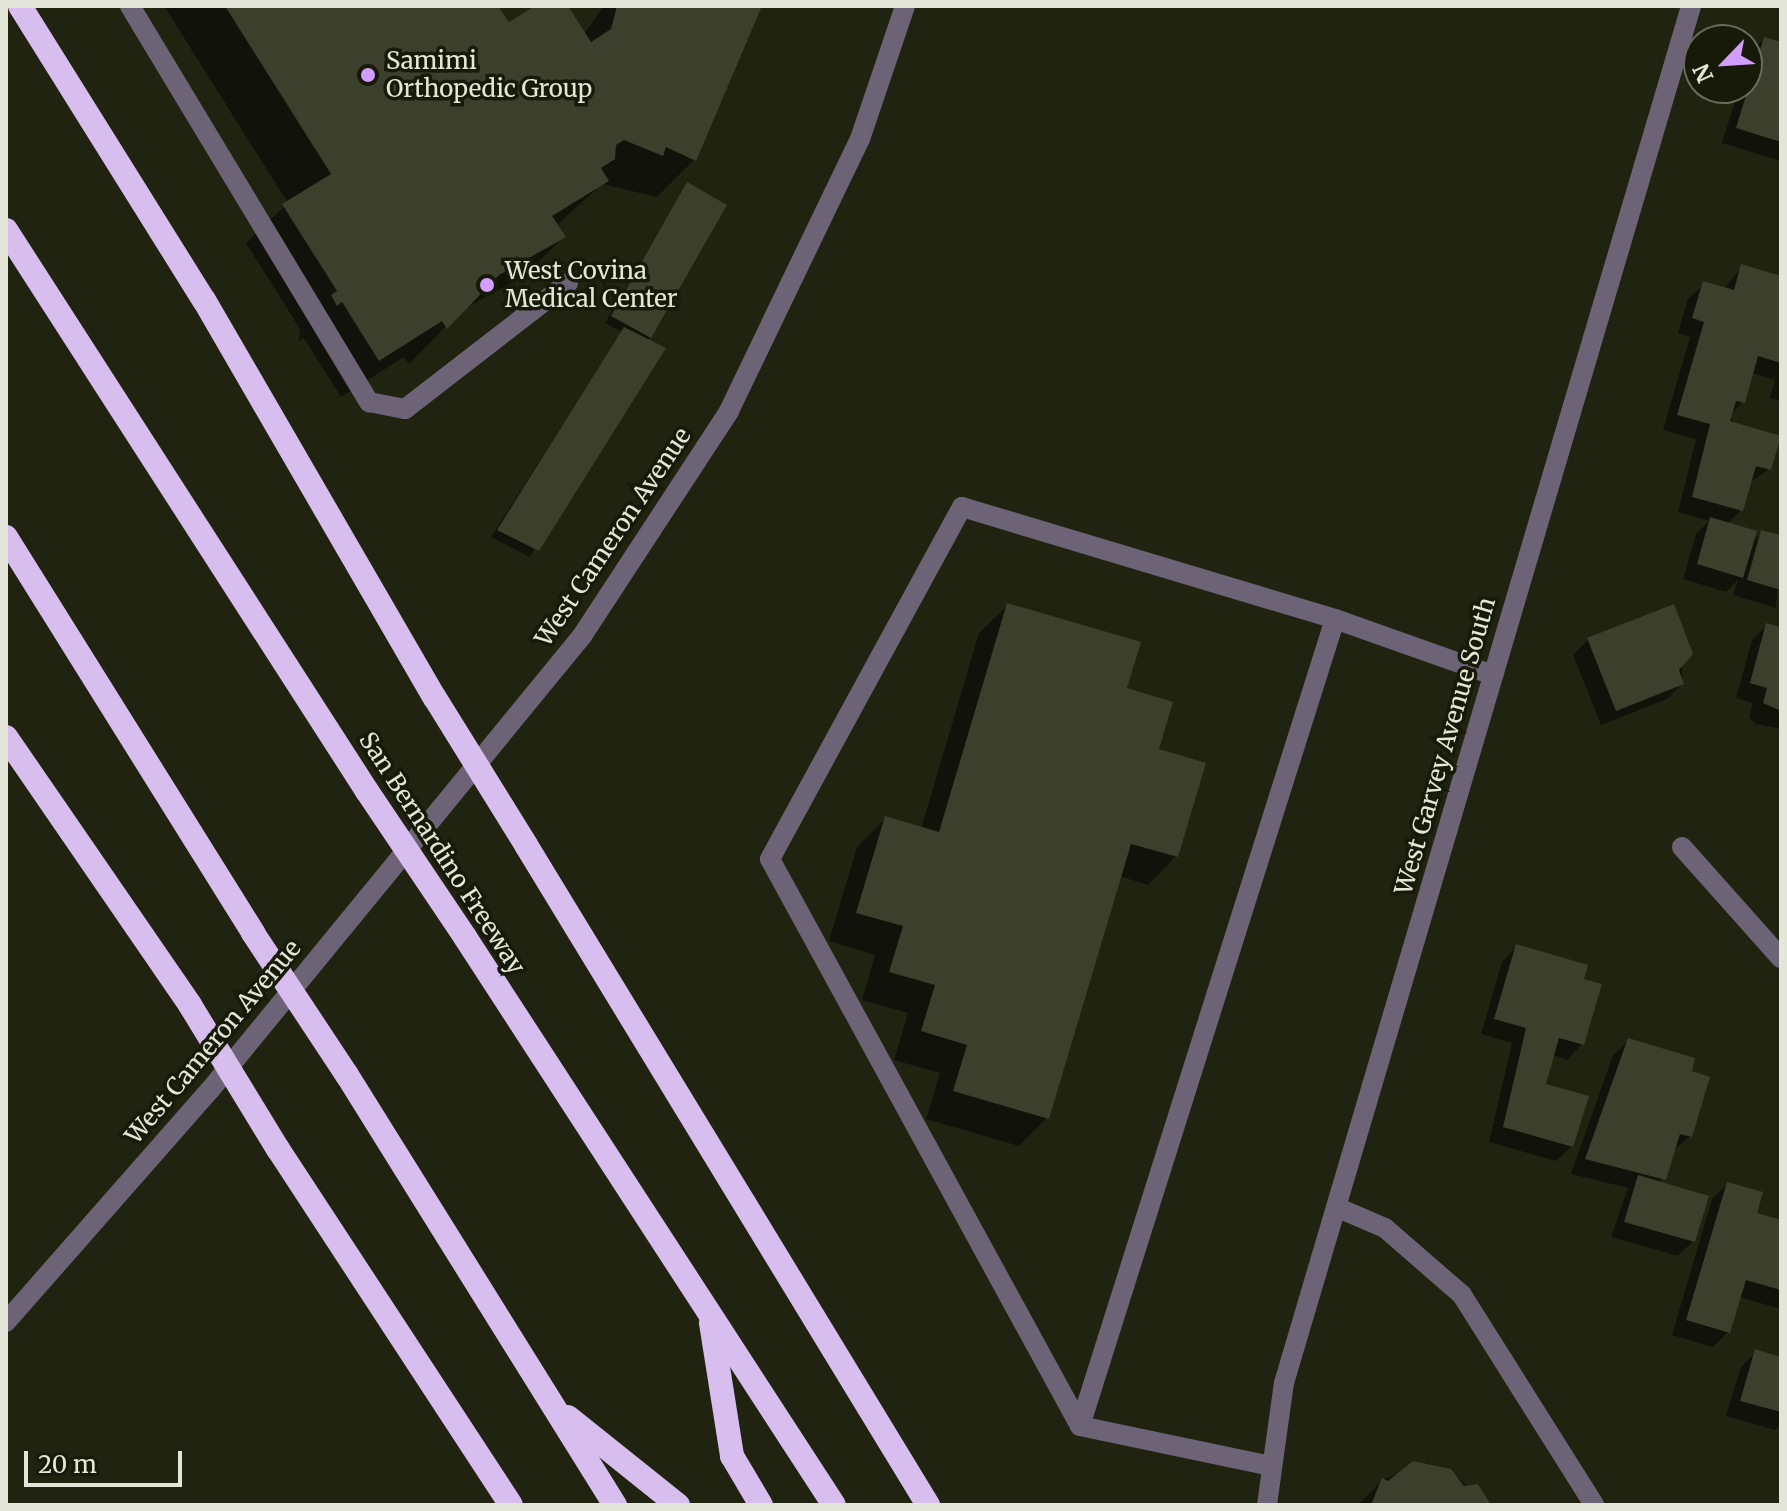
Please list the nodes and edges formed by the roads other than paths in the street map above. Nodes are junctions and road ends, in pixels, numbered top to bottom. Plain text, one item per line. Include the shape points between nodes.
1 (20, 6) edge
2 (130, 6) edge
3 (905, 6) edge
4 (1691, 6) edge
5 (6, 230) edge
6 (568, 283) dead end
7 (6, 537) edge
8 (1335, 619) junction
9 (1493, 675) junction
10 (6, 737) edge
11 (1682, 847) dead end
12 (1781, 958) edge
13 (1336, 1207) junction
14 (710, 1312) junction
15 (6, 1322) edge
16 (556, 1408) junction
17 (1080, 1426) junction
18 (1271, 1466) junction
19 (511, 1505) edge
20 (615, 1505) edge
21 (678, 1505) edge
22 (761, 1505) edge
23 (834, 1505) edge
24 (928, 1505) edge
25 (1267, 1505) edge
26 (1594, 1505) edge

1 - 24 highway, bridge via 204,300 435,698
2 - 6 street via 369,402 405,409
3 - 15 street, West Cameron Avenue via 860,139 729,411 582,636 210,1090
4 - 9 street, West Garvey Avenue South
5 - 14 highway, San Bernardino Freeway, bridge
7 - 16 highway, bridge
8 - 9 street
8 - 17 street
8 - 17 street via 962,507 770,859
9 - 13 street, West Garvey Avenue South
10 - 19 highway, bridge via 190,1005
11 - 12 street
13 - 18 street, West Garvey Avenue South via 1284,1383
13 - 26 street via 1385,1228 1462,1295
14 - 22 highway via 732,1456
14 - 23 highway, San Bernardino Freeway
16 - 20 highway
16 - 21 highway
17 - 18 street
18 - 25 street, West Garvey Avenue South

